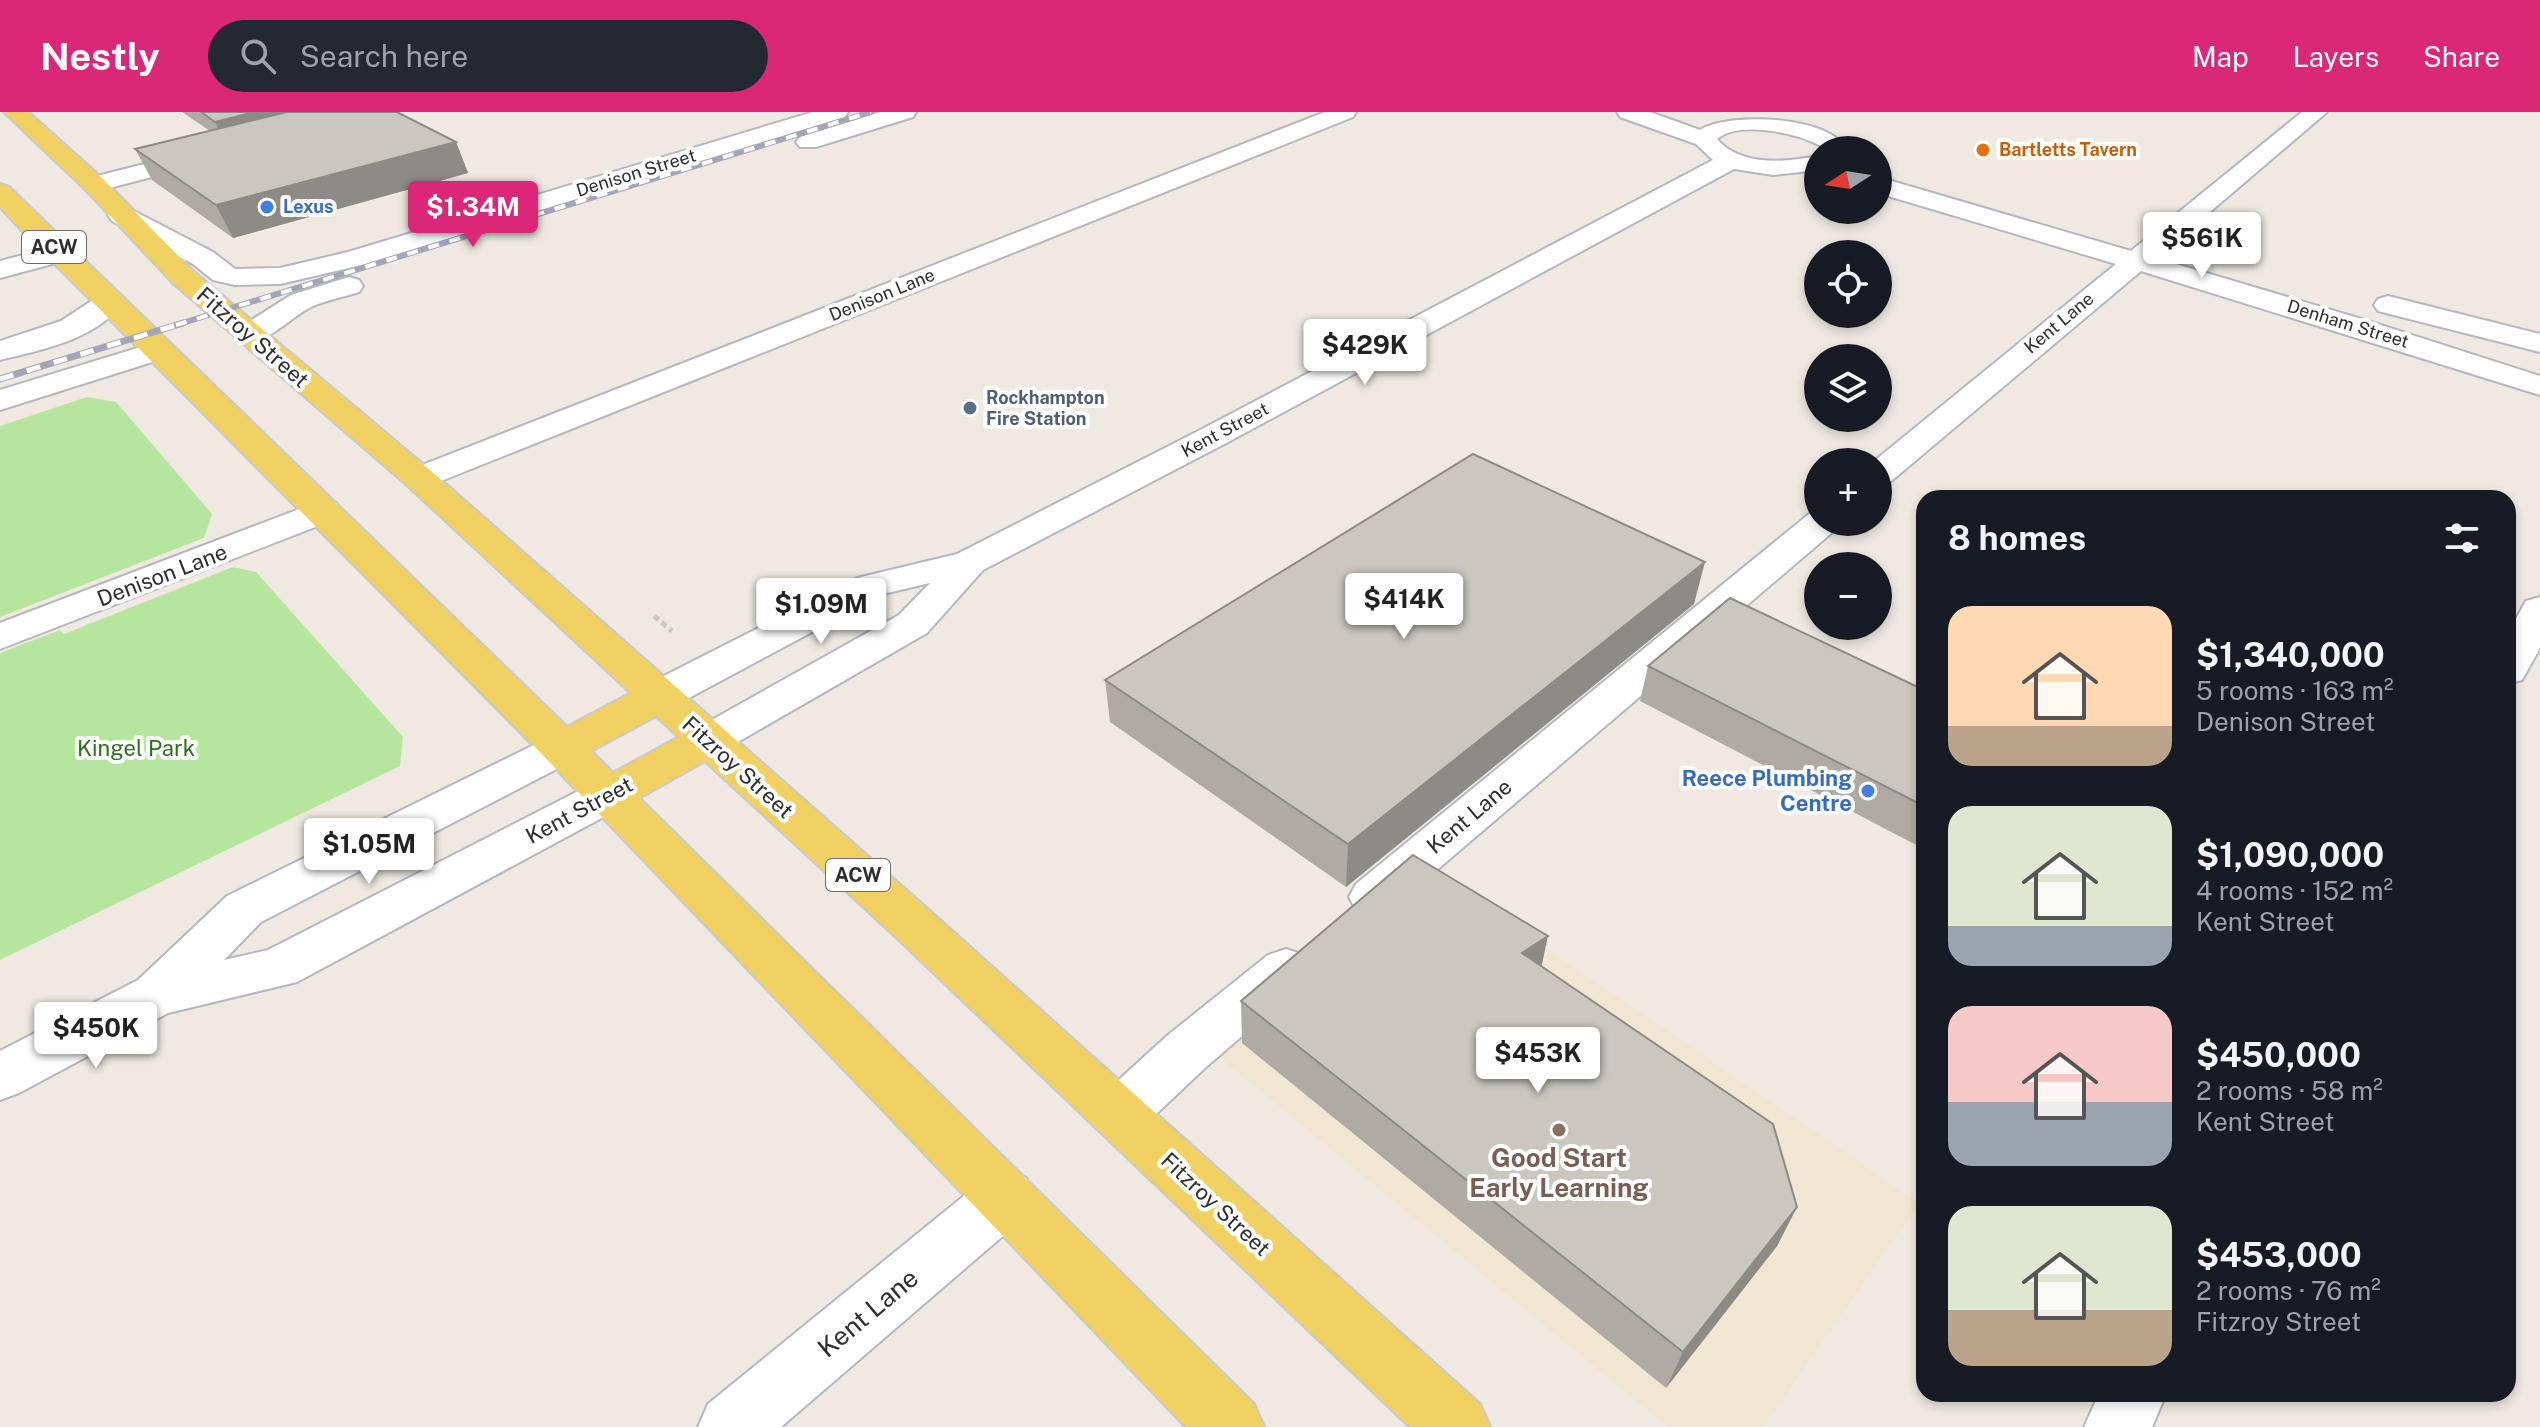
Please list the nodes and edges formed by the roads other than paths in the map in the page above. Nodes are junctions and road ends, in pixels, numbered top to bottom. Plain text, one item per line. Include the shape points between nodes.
1 (15, 112) edge
2 (837, 112) edge
3 (905, 112) edge
4 (1345, 112) edge
5 (1628, 112) edge
6 (1713, 112) edge
7 (2316, 112) edge
8 (1750, 120) junction
9 (1829, 136) edge
10 (1704, 139) junction
11 (228, 150) edge
12 (1732, 160) junction
13 (1892, 163) edge
14 (1804, 167) edge
15 (94, 184) junction
16 (1892, 189) edge
17 (4, 200) edge
18 (121, 215) junction
19 (2158, 240) junction
20 (2187, 249) dead end
21 (61, 253) junction
22 (2134, 261) junction
23 (0, 270) edge
24 (2365, 299) dead end
25 (109, 302) junction
26 (250, 334) junction
27 (2540, 343) edge
28 (0, 351) edge
29 (157, 351) junction
30 (2540, 386) edge
31 (0, 400) edge
32 (1892, 463) edge
33 (419, 478) junction
34 (323, 511) junction
35 (1805, 536) edge
36 (970, 562) junction
37 (2540, 609) edge
38 (0, 637) edge
39 (2516, 656) edge
40 (659, 696) junction
41 (709, 740) junction
42 (561, 749) junction
43 (608, 795) junction
44 (156, 995) junction
45 (0, 1077) edge
46 (1119, 1114) junction
47 (1006, 1197) junction
48 (2130, 1402) edge
49 (731, 1427) edge
50 (1231, 1427) edge
51 (1457, 1427) edge
52 (2117, 1427) edge

1 - 15 main road, Fitzroy Street / ACW
2 - 18 street, Denison Street via 356,258 280,276 250,279 223,274
3 - 26 street, Denison Street via 301,301
4 - 33 street, Denison Lane
5 - 10 street
6 - 8 street
7 - 19 street, Kent Lane
8 - 9 street via 1814,122
8 - 10 street via 1716,126
10 - 12 street
11 - 15 street
12 - 14 street
12 - 36 street, Kent Street
13 - 19 street
15 - 18 main road, Fitzroy Street / ACW
16 - 22 street, Denham Street
17 - 21 main road, ACW
18 - 26 main road, Fitzroy Street / ACW
19 - 20 street
19 - 22 street, Kent Lane
21 - 23 street
21 - 25 main road, ACW
22 - 30 street, Denham Street
22 - 32 street, Kent Lane
24 - 27 street, Denham Street
25 - 28 street via 71,330
25 - 29 main road, ACW
26 - 33 main road, Fitzroy Street / ACW
29 - 31 street
29 - 34 main road, ACW
33 - 40 main road, Fitzroy Street / ACW
34 - 38 street, Denison Lane
34 - 42 main road, ACW
35 - 46 street, Kent Lane via 1187,1051
36 - 40 street, Kent Street via 870,586
36 - 41 street, Kent Street via 913,624
37 - 39 street
40 - 41 main road, Fitzroy Street / ACW
40 - 42 main road, Kent Street
41 - 43 main road, Kent Street
41 - 46 main road, Fitzroy Street / ACW
42 - 43 main road, ACW
42 - 44 street, Kent Street via 244,909
43 - 44 street, Kent Street via 279,968
43 - 47 main road, ACW
44 - 45 street, Kent Street
46 - 51 main road, Fitzroy Street / ACW
47 - 49 street, Kent Lane
47 - 50 main road, ACW
48 - 52 street

